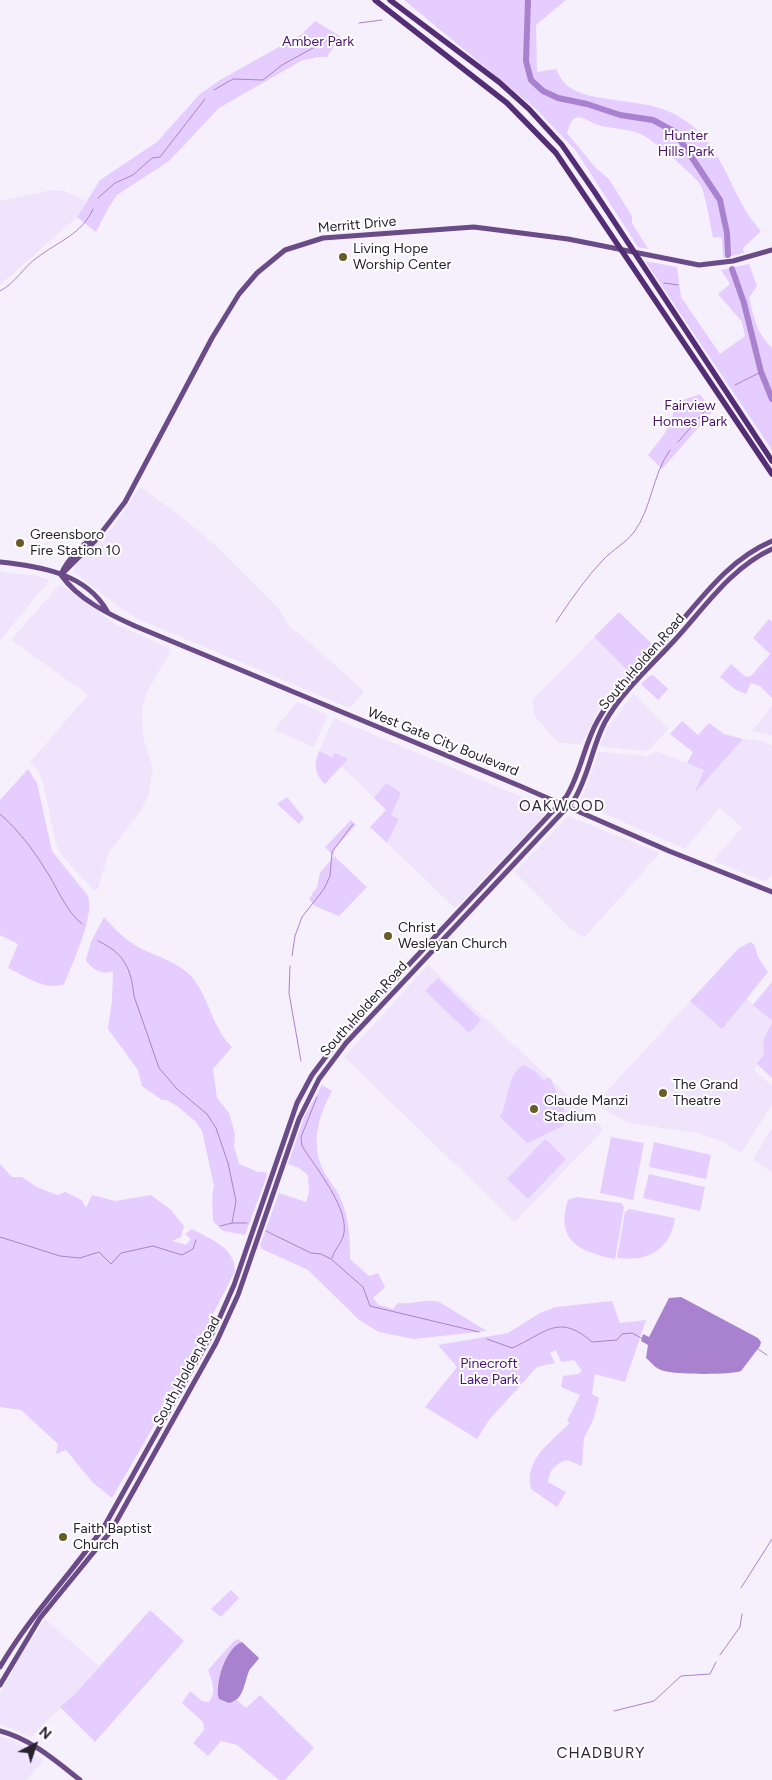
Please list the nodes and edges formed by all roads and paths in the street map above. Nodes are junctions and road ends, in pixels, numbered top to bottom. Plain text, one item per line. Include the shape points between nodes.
1 (376, 0) edge
2 (390, 0) edge
3 (772, 250) edge
4 (772, 461) edge
5 (772, 474) edge
6 (772, 541) edge
7 (772, 549) edge
8 (0, 562) edge
9 (61, 574) junction
10 (560, 804) junction
11 (568, 807) junction
12 (772, 892) edge
13 (0, 1667) edge
14 (0, 1685) edge
15 (0, 1731) edge
16 (80, 1780) edge

1 - 5 highway via 507,103 556,153
2 - 4 highway via 504,86 562,145
3 - 9 main road, Merritt Drive via 711,265 690,264 600,245 474,227 329,237 285,250 257,273 225,314 125,502 95,541
6 - 10 main road, South Holden Road via 742,557 726,571 613,697 596,725 573,786
7 - 11 main road, South Holden Road via 752,560 724,584 616,705 600,731 580,789
8 - 9 main road via 36,566
9 - 10 main road, West Gate City Boulevard via 67,584 99,609 125,621
10 - 11 main road, West Gate City Boulevard
10 - 13 main road, South Holden Road via 340,1038 312,1075 291,1116 234,1285 216,1328 105,1525 32,1616
11 - 12 main road, West Gate City Boulevard
11 - 14 main road, South Holden Road via 346,1043 319,1079 299,1119 238,1295 216,1342 111,1530 40,1618
15 - 16 main road via 22,1738

